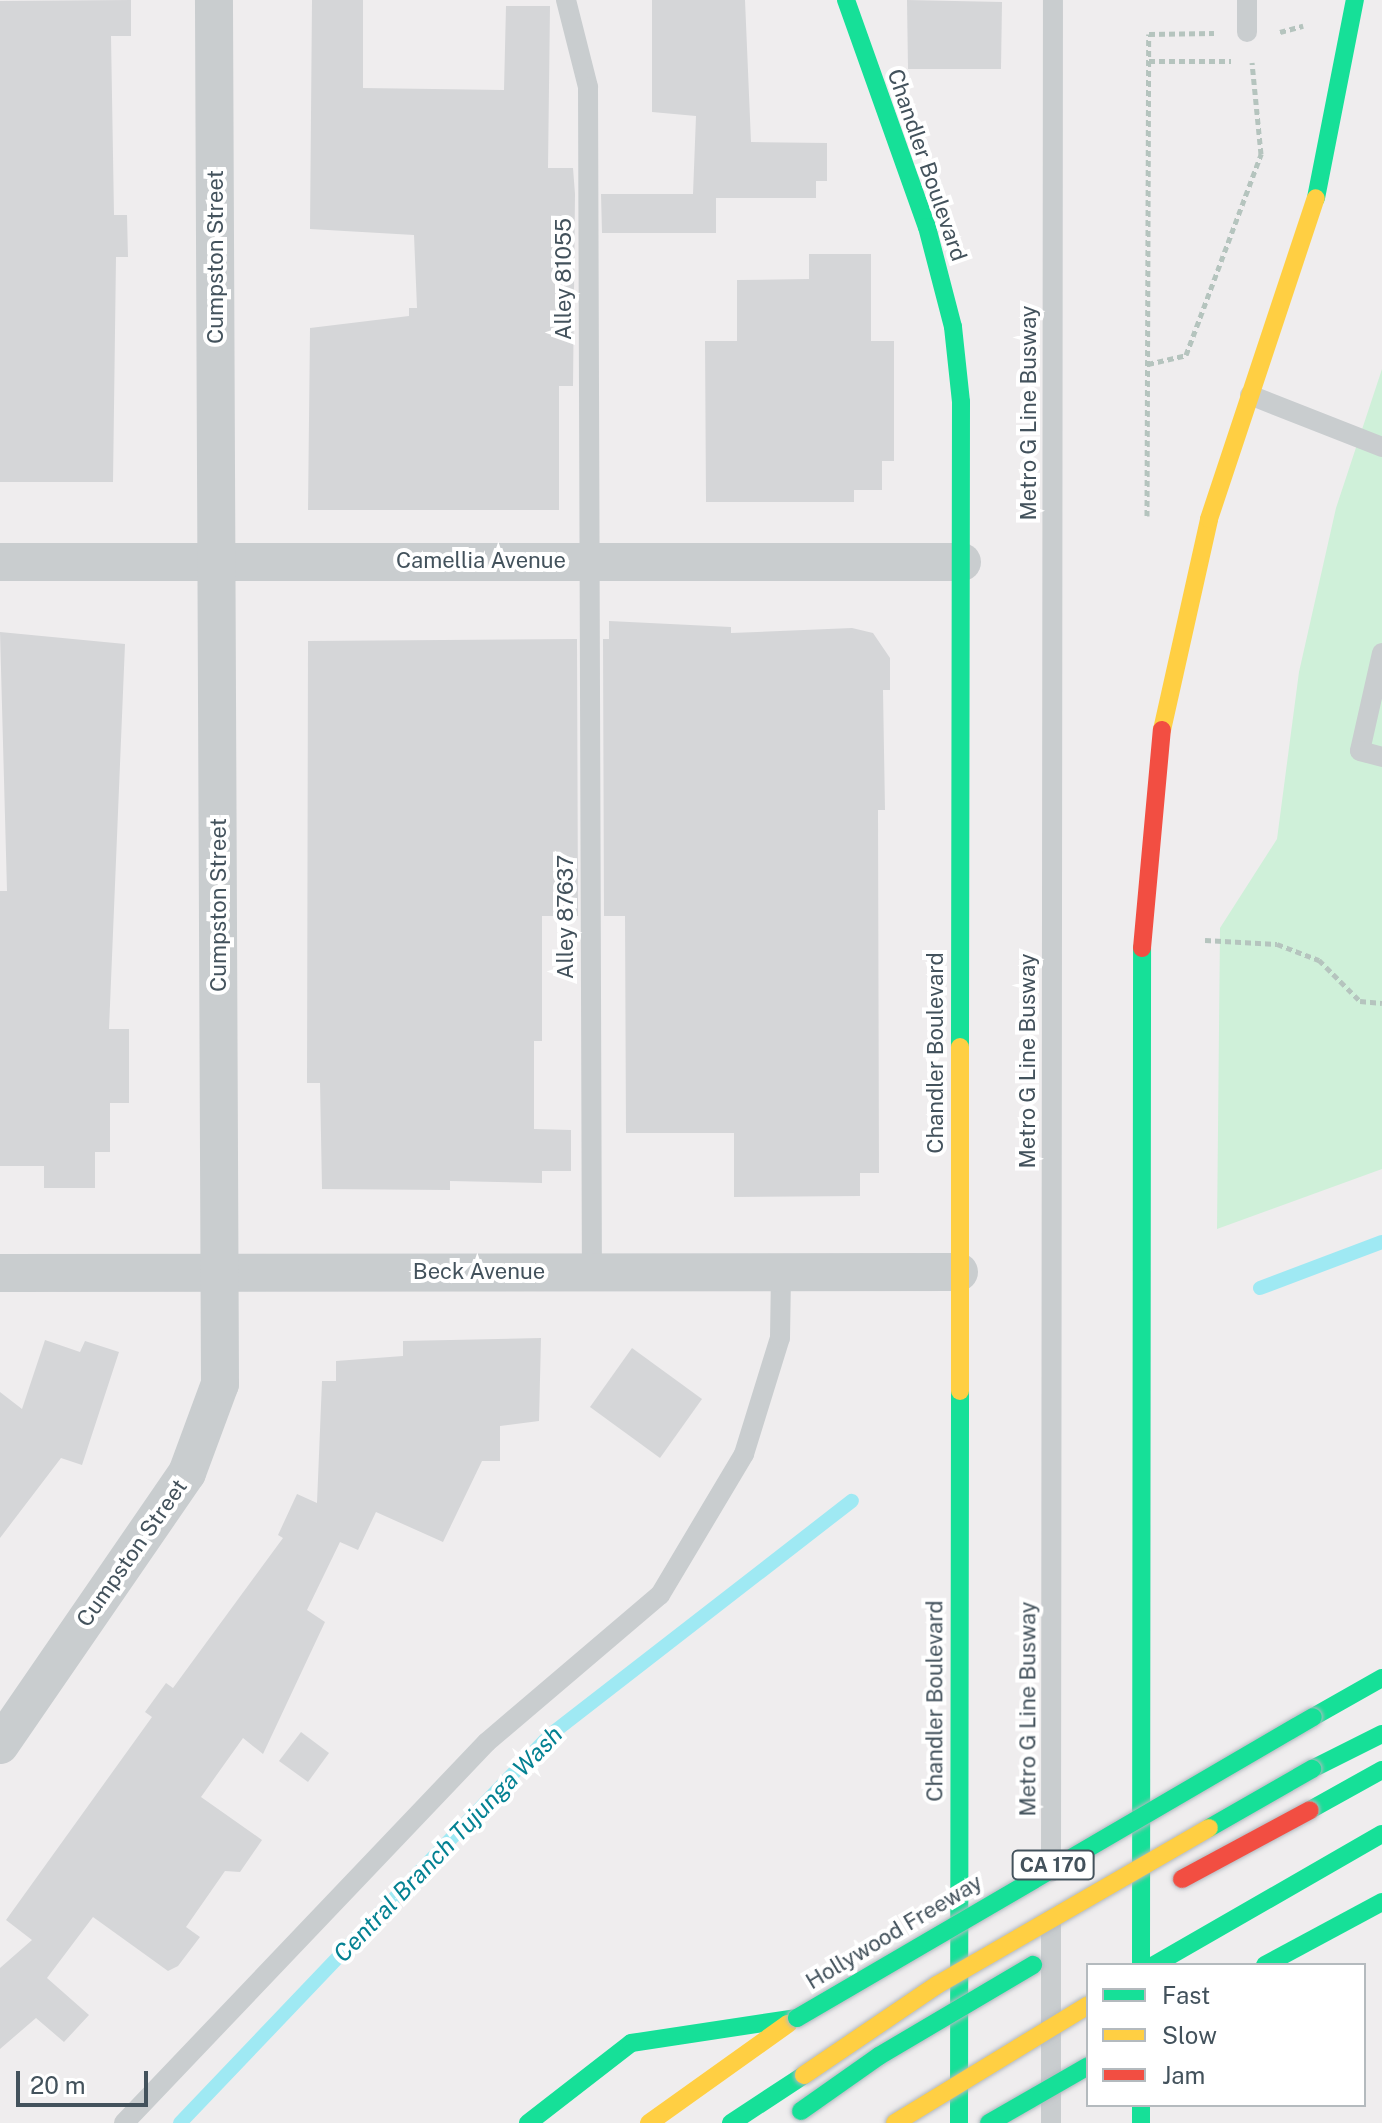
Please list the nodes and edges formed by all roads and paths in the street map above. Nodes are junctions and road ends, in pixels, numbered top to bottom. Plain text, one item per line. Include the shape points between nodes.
1 (214, 0) edge
2 (566, 0) edge
3 (846, 0) edge
4 (1053, 0) edge
5 (1247, 0) edge
6 (1355, 0) edge
7 (1247, 32) junction
8 (1296, 32) dead end
9 (1149, 61) junction
10 (1148, 364) junction
11 (1250, 395) junction
12 (1382, 447) edge
13 (1147, 516) dead end
14 (587, 561) junction
15 (0, 562) edge
16 (217, 562) junction
17 (962, 562) junction
18 (1382, 653) edge
19 (1382, 757) edge
20 (1205, 940) dead end
21 (1382, 1003) edge
22 (592, 1272) junction
23 (959, 1272) junction
24 (0, 1273) edge
25 (781, 1273) junction
26 (222, 1274) junction
27 (1382, 1678) edge
28 (1382, 1734) edge
29 (0, 1745) edge
30 (1382, 1770) edge
31 (1382, 1834) edge
32 (1382, 1902) edge
33 (1120, 1915) dead end
34 (1067, 1945) dead end
35 (1141, 1963) edge
36 (1157, 1963) edge
37 (1268, 1963) edge
38 (1086, 2006) edge
39 (797, 2018) junction
40 (1086, 2067) edge
41 (124, 2123) edge
42 (528, 2123) edge
43 (649, 2123) edge
44 (731, 2123) edge
45 (784, 2123) edge
46 (895, 2123) edge
47 (959, 2123) edge
48 (989, 2123) edge
49 (1051, 2123) edge

1 - 16 street, Cumpston Street
2 - 14 lane, Alley 81055 via 588,87
3 - 17 main road, Chandler Boulevard via 927,227 953,327 961,402
4 - 49 lane, Metro G Line Busway
5 - 7 lane
6 - 11 main road via 1315,205
7 - 8 path
7 - 9 path via 1149,34
9 - 10 path
9 - 10 path via 1252,60 1261,154 1186,355
10 - 13 path
11 - 12 lane
11 - 35 main road via 1182,616 1157,751 1142,917
14 - 16 street, Camellia Avenue
14 - 17 street, Camellia Avenue
14 - 22 lane, Alley 87637
15 - 16 street, Camellia Avenue
16 - 26 street, Cumpston Street
17 - 23 main road, Chandler Boulevard
18 - 19 lane via 1360,751
20 - 21 path via 1277,944 1319,960 1360,1001
22 - 25 street, Beck Avenue
22 - 26 street, Beck Avenue
23 - 25 street, Beck Avenue
23 - 47 main road, Chandler Boulevard
24 - 26 street, Beck Avenue
25 - 41 lane via 780,1338 744,1454 660,1595 487,1742
26 - 29 street, Cumpston Street via 220,1384 187,1473
27 - 39 main road, Hollywood Freeway / CA 170, bridge
28 - 44 main road, bridge via 937,1985
30 - 33 main road, bridge
31 - 36 main road via 1307,1872
32 - 37 main road
34 - 45 main road, bridge via 879,2056
38 - 46 main road, bridge
39 - 42 main road via 631,2043
39 - 43 main road, Hollywood Freeway / CA 170
40 - 48 main road, bridge

